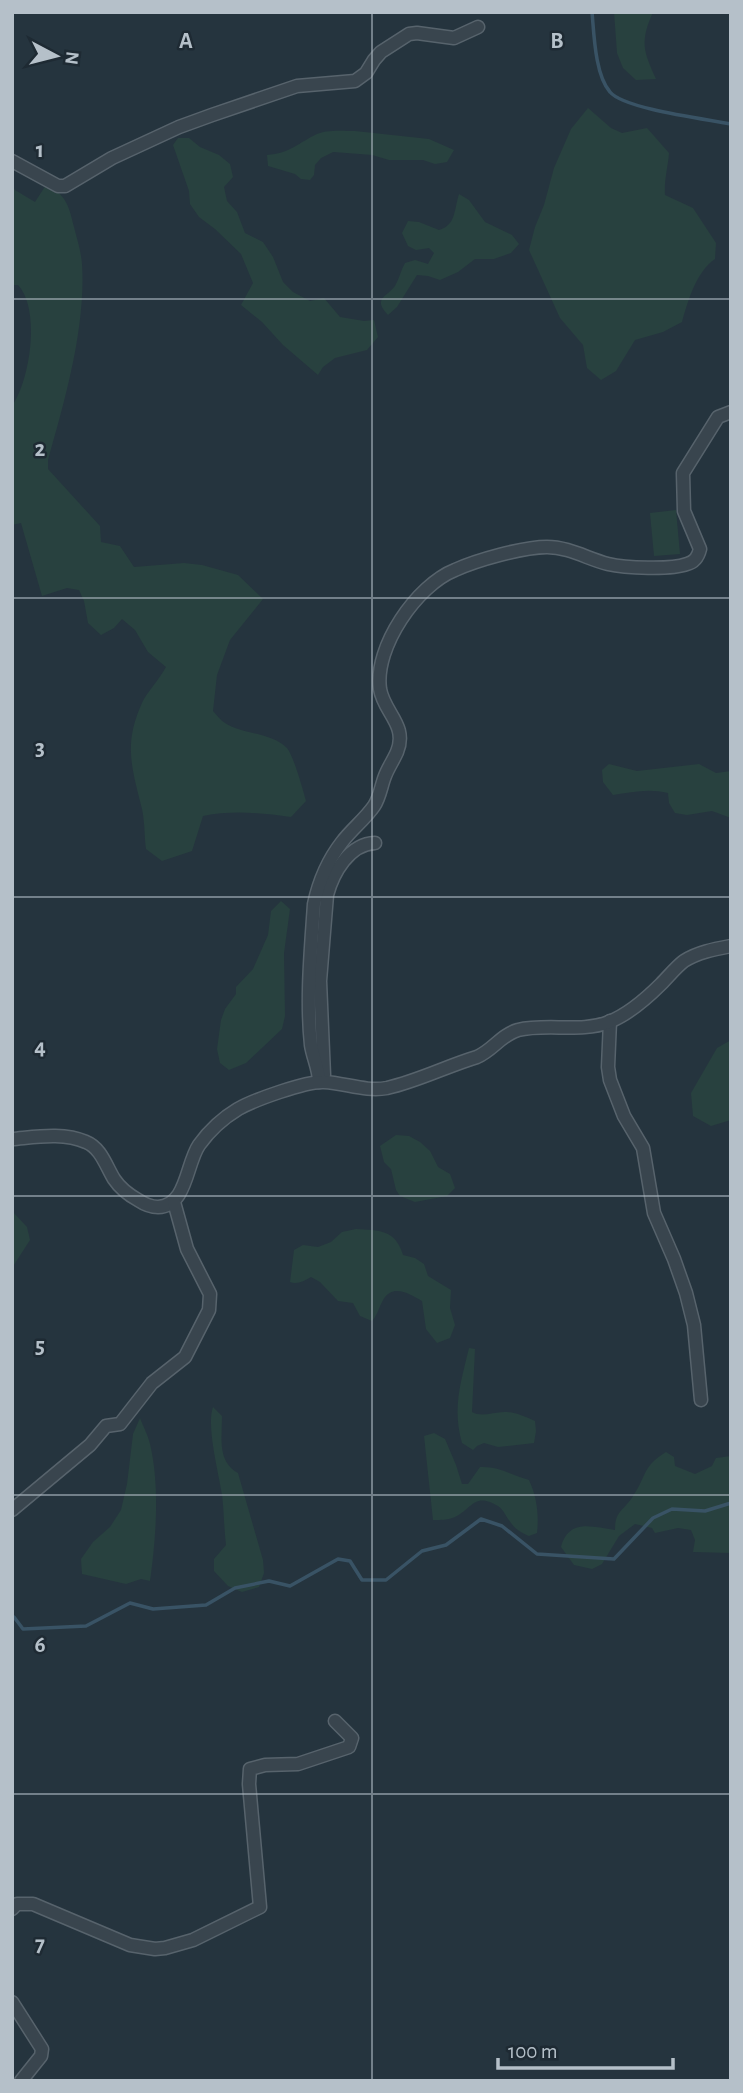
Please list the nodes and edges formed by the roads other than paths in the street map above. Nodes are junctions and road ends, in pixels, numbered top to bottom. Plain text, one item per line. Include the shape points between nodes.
1 (478, 27) dead end
2 (12, 161) edge
3 (731, 412) edge
4 (375, 843) dead end
5 (731, 946) edge
6 (610, 1021) junction
7 (322, 1082) junction
8 (12, 1139) edge
9 (174, 1202) junction
10 (701, 1401) dead end
11 (12, 1510) edge
12 (335, 1721) dead end
13 (12, 1909) edge
14 (12, 2002) edge
15 (21, 2081) edge

1 - 2 street via 454,38 409,34 381,52 366,74 355,81 298,86 212,115 113,158 65,186
3 - 7 street via 718,417 683,473 684,511 700,549 695,560 663,567 618,566 548,547 480,561 430,584 388,641 380,691 400,731 398,750 374,805 327,866 314,904 309,1008 311,1045
4 - 7 street via 347,857 327,895 320,981
5 - 6 street via 686,960 650,995
6 - 7 street via 520,1030 504,1035 477,1057 387,1088
6 - 10 street via 610,1080 643,1148 654,1213 686,1293 694,1325
7 - 9 street via 257,1100 214,1127 195,1152
8 - 9 street via 58,1136 88,1142 134,1198 157,1207
9 - 11 street via 187,1249 210,1294 209,1310 191,1348 145,1391 120,1424 106,1426 90,1445
12 - 13 street via 352,1738 349,1747 298,1763 250,1769 260,1907 193,1940 155,1949 130,1945 33,1904 17,1904
14 - 15 street via 42,2049

